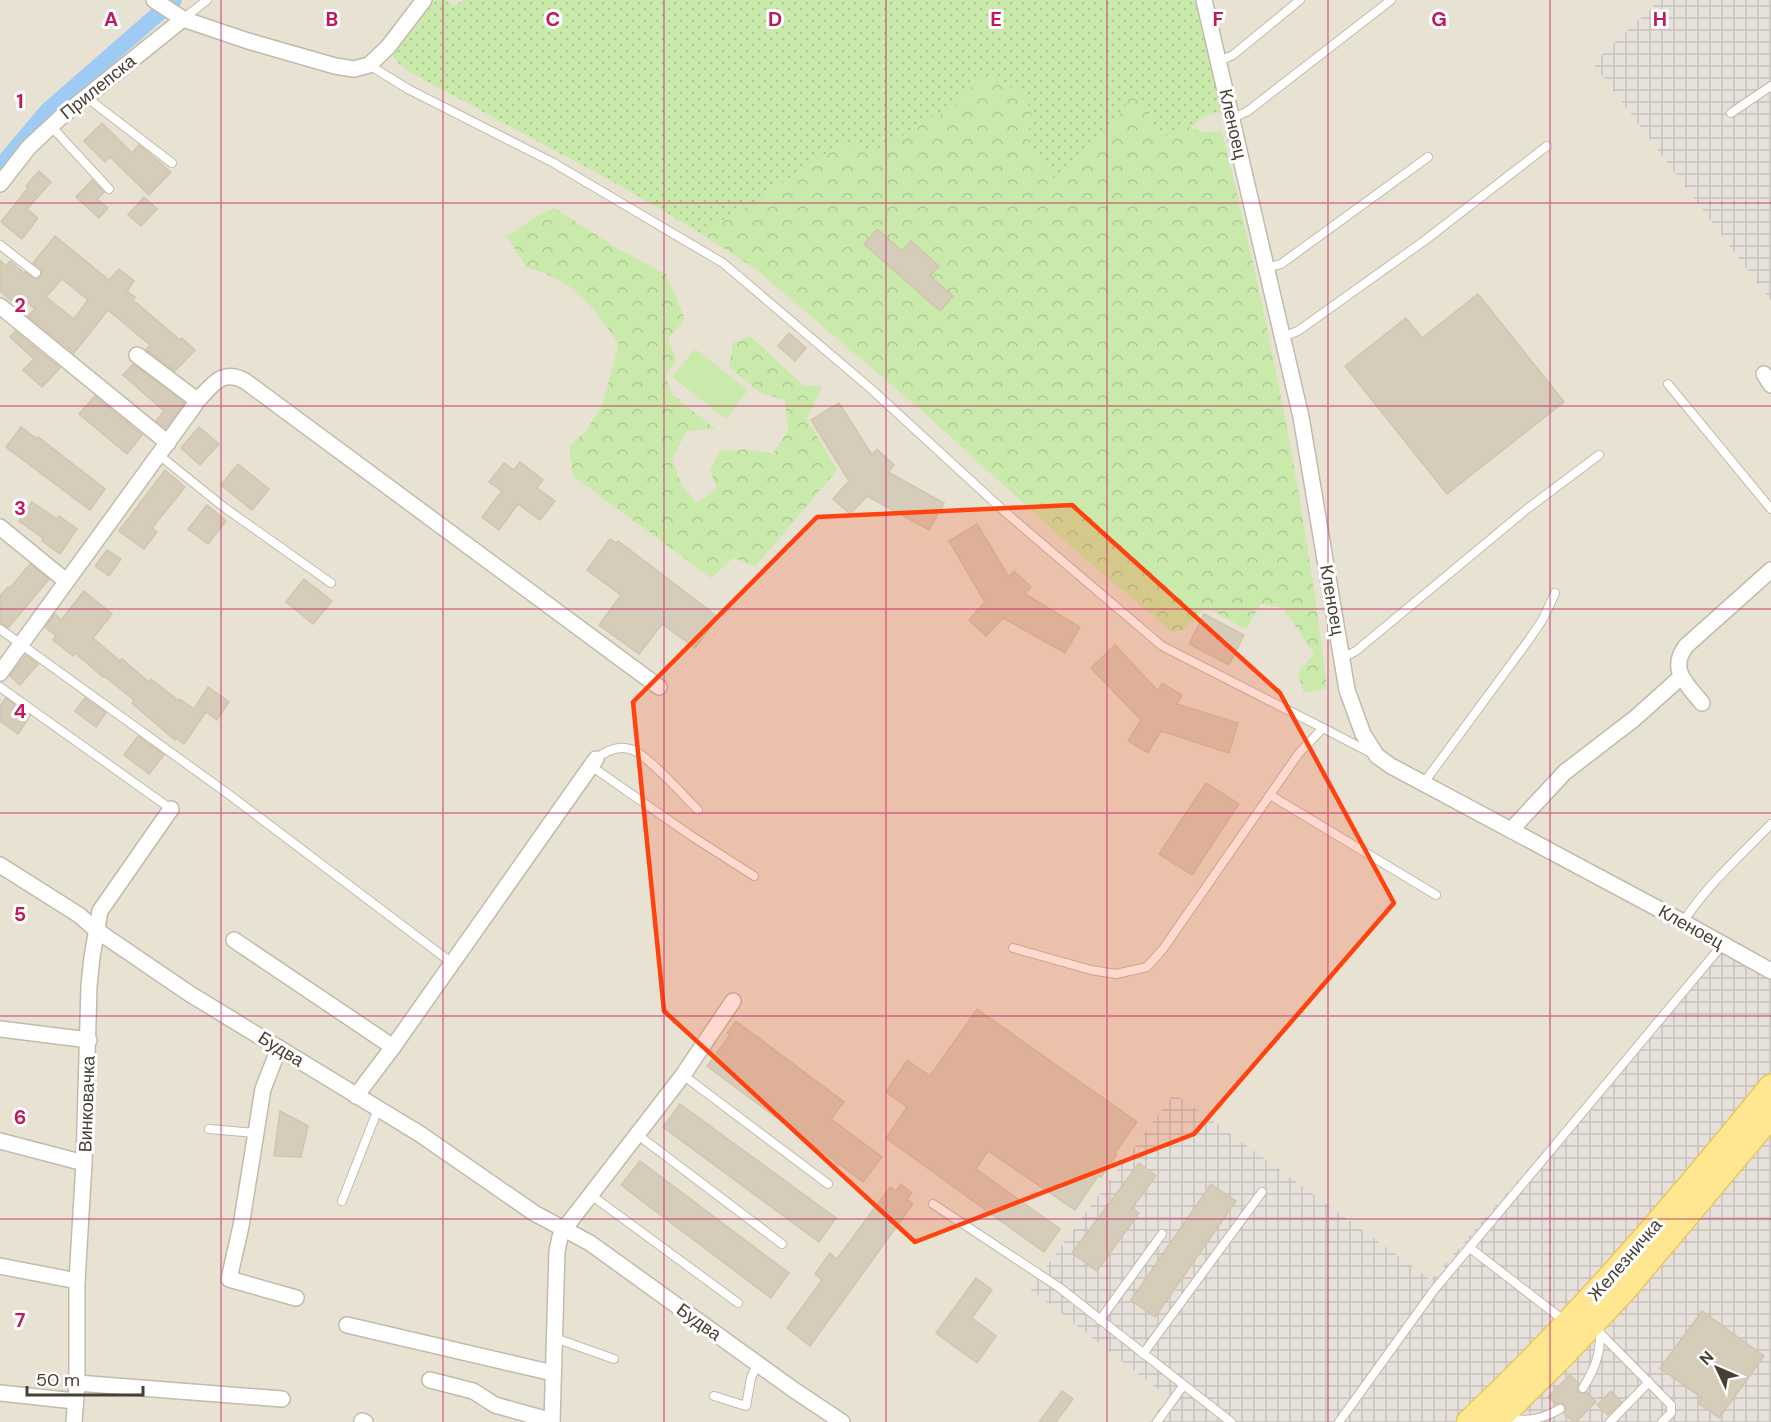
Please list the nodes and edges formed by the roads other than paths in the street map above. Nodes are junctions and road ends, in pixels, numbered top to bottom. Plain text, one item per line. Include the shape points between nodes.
1 (154, 0) edge
2 (207, 0) edge
3 (424, 0) edge
4 (1204, 0) edge
5 (1300, 0) edge
6 (1391, 0) edge
7 (183, 19) junction
8 (1218, 62) junction
9 (369, 65) junction
10 (1771, 86) edge
11 (86, 97) junction
12 (1731, 113) dead end
13 (1231, 119) junction
14 (51, 126) junction
15 (1547, 146) dead end
16 (1428, 157) dead end
17 (172, 163) dead end
18 (0, 184) edge
19 (109, 189) dead end
20 (0, 245) edge
21 (1266, 268) junction
22 (36, 273) dead end
23 (0, 306) edge
24 (1282, 337) junction
25 (137, 355) dead end
26 (1668, 384) dead end
27 (196, 402) junction
28 (163, 449) junction
29 (1599, 455) dead end
30 (1771, 509) edge
31 (0, 527) edge
32 (1771, 570) edge
33 (66, 581) junction
34 (332, 583) dead end
35 (1555, 593) dead end
36 (0, 629) edge
37 (22, 645) junction
38 (1342, 658) junction
39 (0, 673) edge
40 (1681, 677) junction
41 (0, 687) edge
42 (659, 687) dead end
43 (1702, 703) dead end
44 (1323, 728) junction
45 (1377, 756) junction
46 (593, 763) junction
47 (1423, 784) junction
48 (1270, 795) junction
49 (171, 809) joint
50 (698, 810) dead end
51 (1771, 824) edge
52 (1511, 830) junction
53 (0, 865) edge
54 (754, 876) dead end
55 (1436, 895) dead end
56 (1683, 922) junction
57 (96, 930) junction
58 (234, 940) dead end
59 (1723, 944) junction
60 (1013, 948) dead end
61 (452, 963) junction
62 (1771, 971) edge
63 (733, 1001) dead end
64 (0, 1029) edge
65 (89, 1040) junction
66 (393, 1047) junction
67 (279, 1048) junction
68 (683, 1075) junction
69 (1771, 1087) edge
70 (356, 1096) junction
71 (378, 1109) junction
72 (1771, 1115) edge
73 (209, 1130) dead end
74 (255, 1133) junction
75 (638, 1135) junction
76 (0, 1141) edge
77 (84, 1163) junction
78 (828, 1184) dead end
79 (1262, 1191) dead end
80 (591, 1195) junction
81 (342, 1201) dead end
82 (933, 1204) dead end
83 (565, 1228) junction
84 (1162, 1234) dead end
85 (782, 1244) dead end
86 (1470, 1248) junction
87 (0, 1266) edge
88 (77, 1281) junction
89 (296, 1298) dead end
90 (738, 1303) dead end
91 (1100, 1320) junction
92 (347, 1325) dead end
93 (1587, 1327) junction
94 (555, 1338) junction
95 (1143, 1354) junction
96 (614, 1359) dead end
97 (757, 1364) junction
98 (553, 1373) junction
99 (430, 1380) dead end
100 (1649, 1382) junction
101 (77, 1383) junction
102 (1183, 1386) junction
103 (1583, 1388) dead end
104 (0, 1393) edge
105 (714, 1396) dead end
106 (282, 1399) dead end
107 (75, 1401) junction
108 (1560, 1409) dead end
109 (835, 1420) edge
110 (1497, 1420) edge
111 (552, 1421) edge
112 (74, 1422) edge
113 (1157, 1422) edge
114 (1231, 1422) edge
115 (1339, 1422) edge
116 (1469, 1422) edge
117 (1611, 1422) edge
118 (1662, 1422) edge

1 - 7 street
2 - 7 lane, Прилепска
3 - 9 street
4 - 8 street, Кленоец
5 - 8 lane via 1233,55
6 - 13 lane via 1248,111
7 - 9 street via 335,66 354,69
7 - 11 street, Прилепска
8 - 13 street, Кленоец
9 - 44 lane via 552,162 723,263 1162,646
10 - 12 lane
11 - 14 street, Прилепска
11 - 17 lane
13 - 21 street, Кленоец
14 - 18 street, Прилепска
14 - 19 lane
15 - 24 lane via 1424,241 1298,331
16 - 21 lane via 1281,264
20 - 22 lane
21 - 24 street, Кленоец
23 - 28 street
24 - 38 street, Кленоец via 1301,417
25 - 27 street
26 - 30 lane
27 - 28 street
27 - 42 street via 220,377 235,376 245,381
28 - 33 street
28 - 34 lane via 225,508
29 - 38 lane via 1527,509 1356,651
31 - 33 street
32 - 40 street via 1686,646 1678,661
33 - 37 street
35 - 47 lane via 1533,634
36 - 37 lane
37 - 39 street
37 - 61 lane
38 - 45 street, Кленоец via 1347,690 1363,734
40 - 43 street
40 - 52 street via 1565,772
41 - 49 lane
44 - 45 lane
44 - 48 lane via 1299,753
45 - 47 street, Кленоец
46 - 50 lane via 606,751 634,751
46 - 54 lane via 690,835
46 - 61 street
47 - 52 street, Кленоец
48 - 55 lane
48 - 60 lane via 1147,967 1108,973
49 - 57 street, Винковачка via 100,911
51 - 56 lane via 1694,905
52 - 56 street, Кленоец
53 - 57 street, Будва
56 - 59 street, Кленоец
57 - 65 street, Винковачка via 89,986
57 - 67 street, Будва
58 - 66 street
59 - 62 street, Кленоец
59 - 86 lane
61 - 66 street
63 - 68 street
64 - 65 street
65 - 77 street, Винковачка
66 - 70 street
67 - 70 street, Будва
67 - 74 street via 263,1089
68 - 75 street
68 - 78 lane
69 - 93 main road, Железничка via 1664,1215
70 - 71 street, Будва
71 - 81 lane
71 - 83 street, Будва via 534,1213
72 - 93 main road, Железничка
73 - 74 lane
74 - 89 street via 229,1279
75 - 80 street
75 - 85 lane
76 - 77 street
77 - 88 street, Винковачка
79 - 95 lane
80 - 83 street
80 - 90 lane
82 - 91 lane via 1060,1288
83 - 94 street via 557,1251
83 - 97 street, Будва
84 - 91 lane
86 - 93 lane
86 - 115 lane via 1434,1290
87 - 88 street
88 - 101 street, Винковачка
91 - 95 lane
92 - 98 street
93 - 100 lane
93 - 103 lane via 1600,1344 1595,1368
93 - 110 main road, Железничка
93 - 116 main road, Железничка via 1529,1365
94 - 96 lane
94 - 98 street
95 - 102 lane
97 - 105 lane via 746,1406
97 - 109 street, Будва
98 - 111 street
99 - 111 street via 473,1391 495,1405
100 - 117 lane
100 - 118 lane via 1671,1405 1671,1413
101 - 106 street
101 - 107 street, Винковачка
102 - 113 lane
102 - 114 lane
104 - 107 street
107 - 112 street, Винковачка
108 - 110 lane via 1529,1421

